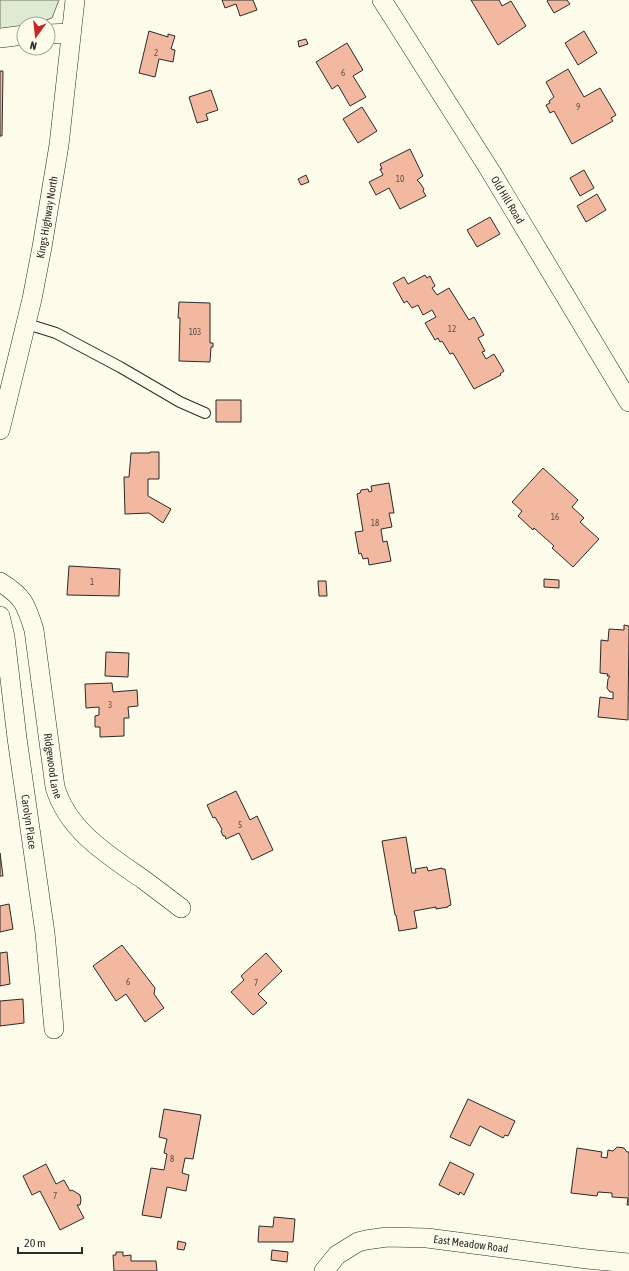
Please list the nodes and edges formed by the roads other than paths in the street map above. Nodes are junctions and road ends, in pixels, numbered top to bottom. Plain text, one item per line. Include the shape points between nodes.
1 (75, 0) edge
2 (382, 0) edge
3 (71, 33) junction
4 (56, 34) edge
5 (16, 36) edge
6 (0, 38) edge
7 (26, 324) junction
8 (629, 402) edge
9 (205, 413) dead end
10 (0, 430) edge
11 (0, 582) edge
12 (0, 616) edge
13 (180, 908) dead end
14 (54, 1029) dead end
15 (629, 1263) edge
16 (324, 1271) edge

1 - 3 street, Kings Highway North
2 - 8 street, Old Hill Road via 491,172
3 - 4 street
3 - 7 street, Kings Highway North via 59,145
5 - 6 street
7 - 9 lane via 56,333 180,402
7 - 10 street, Kings Highway North
11 - 13 street, Ridgewood Lane via 22,598 34,630 54,782 63,808 87,838
12 - 14 street, Carolyn Place via 5,637 42,912
15 - 16 street, East Meadow Road via 427,1238 387,1237 358,1242 337,1255

